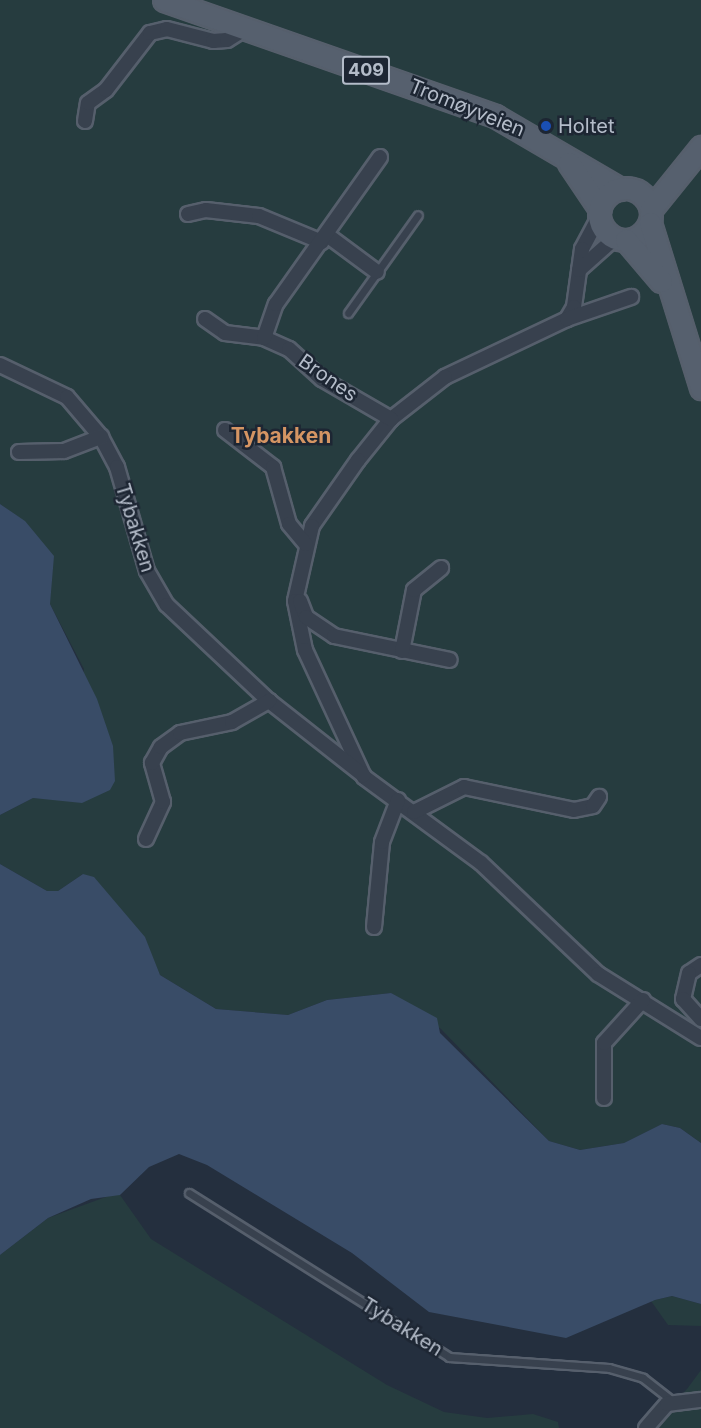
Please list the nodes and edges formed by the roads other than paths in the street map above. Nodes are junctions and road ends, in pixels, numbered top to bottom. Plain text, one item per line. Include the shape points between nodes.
1 (164, 0) edge
2 (246, 28) junction
3 (85, 121) dead end
4 (696, 152) edge
5 (561, 154) junction
6 (380, 157) dead end
7 (628, 190) junction
8 (600, 213) junction
9 (188, 214) dead end
10 (418, 214) dead end
11 (650, 216) junction
12 (324, 239) junction
13 (621, 239) junction
14 (578, 271) junction
15 (377, 272) junction
16 (631, 297) dead end
17 (674, 302) junction
18 (348, 313) dead end
19 (205, 319) dead end
20 (567, 319) junction
21 (264, 338) junction
22 (0, 365) edge
23 (701, 388) edge
24 (391, 419) junction
25 (225, 430) dead end
26 (101, 437) junction
27 (19, 452) dead end
28 (306, 544) junction
29 (441, 568) dead end
30 (295, 601) junction
31 (402, 651) junction
32 (450, 660) dead end
33 (269, 701) junction
34 (364, 777) junction
35 (599, 797) dead end
36 (398, 800) junction
37 (414, 812) junction
38 (146, 839) dead end
39 (374, 927) dead end
40 (701, 965) edge
41 (643, 1000) junction
42 (701, 1019) edge
43 (701, 1038) edge
44 (604, 1098) dead end
45 (189, 1193) dead end
46 (701, 1400) edge
47 (672, 1401) junction
48 (646, 1428) edge

1 - 2 main road, Tromøyveien / 409
2 - 3 street via 228,40 213,41 167,29 150,33 106,90 88,103
2 - 5 main road, Tromøyveien / 409 via 495,116
4 - 7 main road
4 - 11 main road
5 - 7 main road, Tromøyveien / 409
5 - 8 main road, Tromøyveien / 409
6 - 12 street
7 - 8 main road
7 - 11 main road, 409
8 - 13 main road, 409
8 - 14 street via 582,249
9 - 12 street via 206,210 259,216
10 - 15 lane
11 - 13 main road via 640,236
11 - 17 main road, 409
12 - 15 street
12 - 21 street via 276,304
13 - 14 street
13 - 17 main road, 409
14 - 20 street
15 - 18 lane
16 - 20 street
17 - 23 main road, 409
19 - 21 street, Brones via 225,333
20 - 24 street via 445,377
21 - 24 street, Brones
22 - 26 street, Tybakken via 67,397
24 - 28 street via 320,513
25 - 28 street via 273,467 289,524
26 - 27 street via 64,451
26 - 33 street, Tybakken via 117,467 152,583 189,628
28 - 30 street
29 - 31 street via 414,590
30 - 31 street via 301,601 314,625 334,636
30 - 34 street via 306,650
31 - 32 street
33 - 34 street, Tybakken
33 - 38 street via 231,722 180,733 161,747 152,763 163,802
34 - 36 street, Tybakken
35 - 37 street via 593,806 574,810 464,787
36 - 37 street, Tybakken
36 - 39 street via 382,842
37 - 41 street, Tybakken via 481,863 598,974
40 - 42 street via 689,973 683,999
41 - 43 street, Tybakken
41 - 44 street via 604,1043
45 - 47 lane, Tybakken via 449,1357 609,1368 643,1378
46 - 47 street
47 - 48 street

